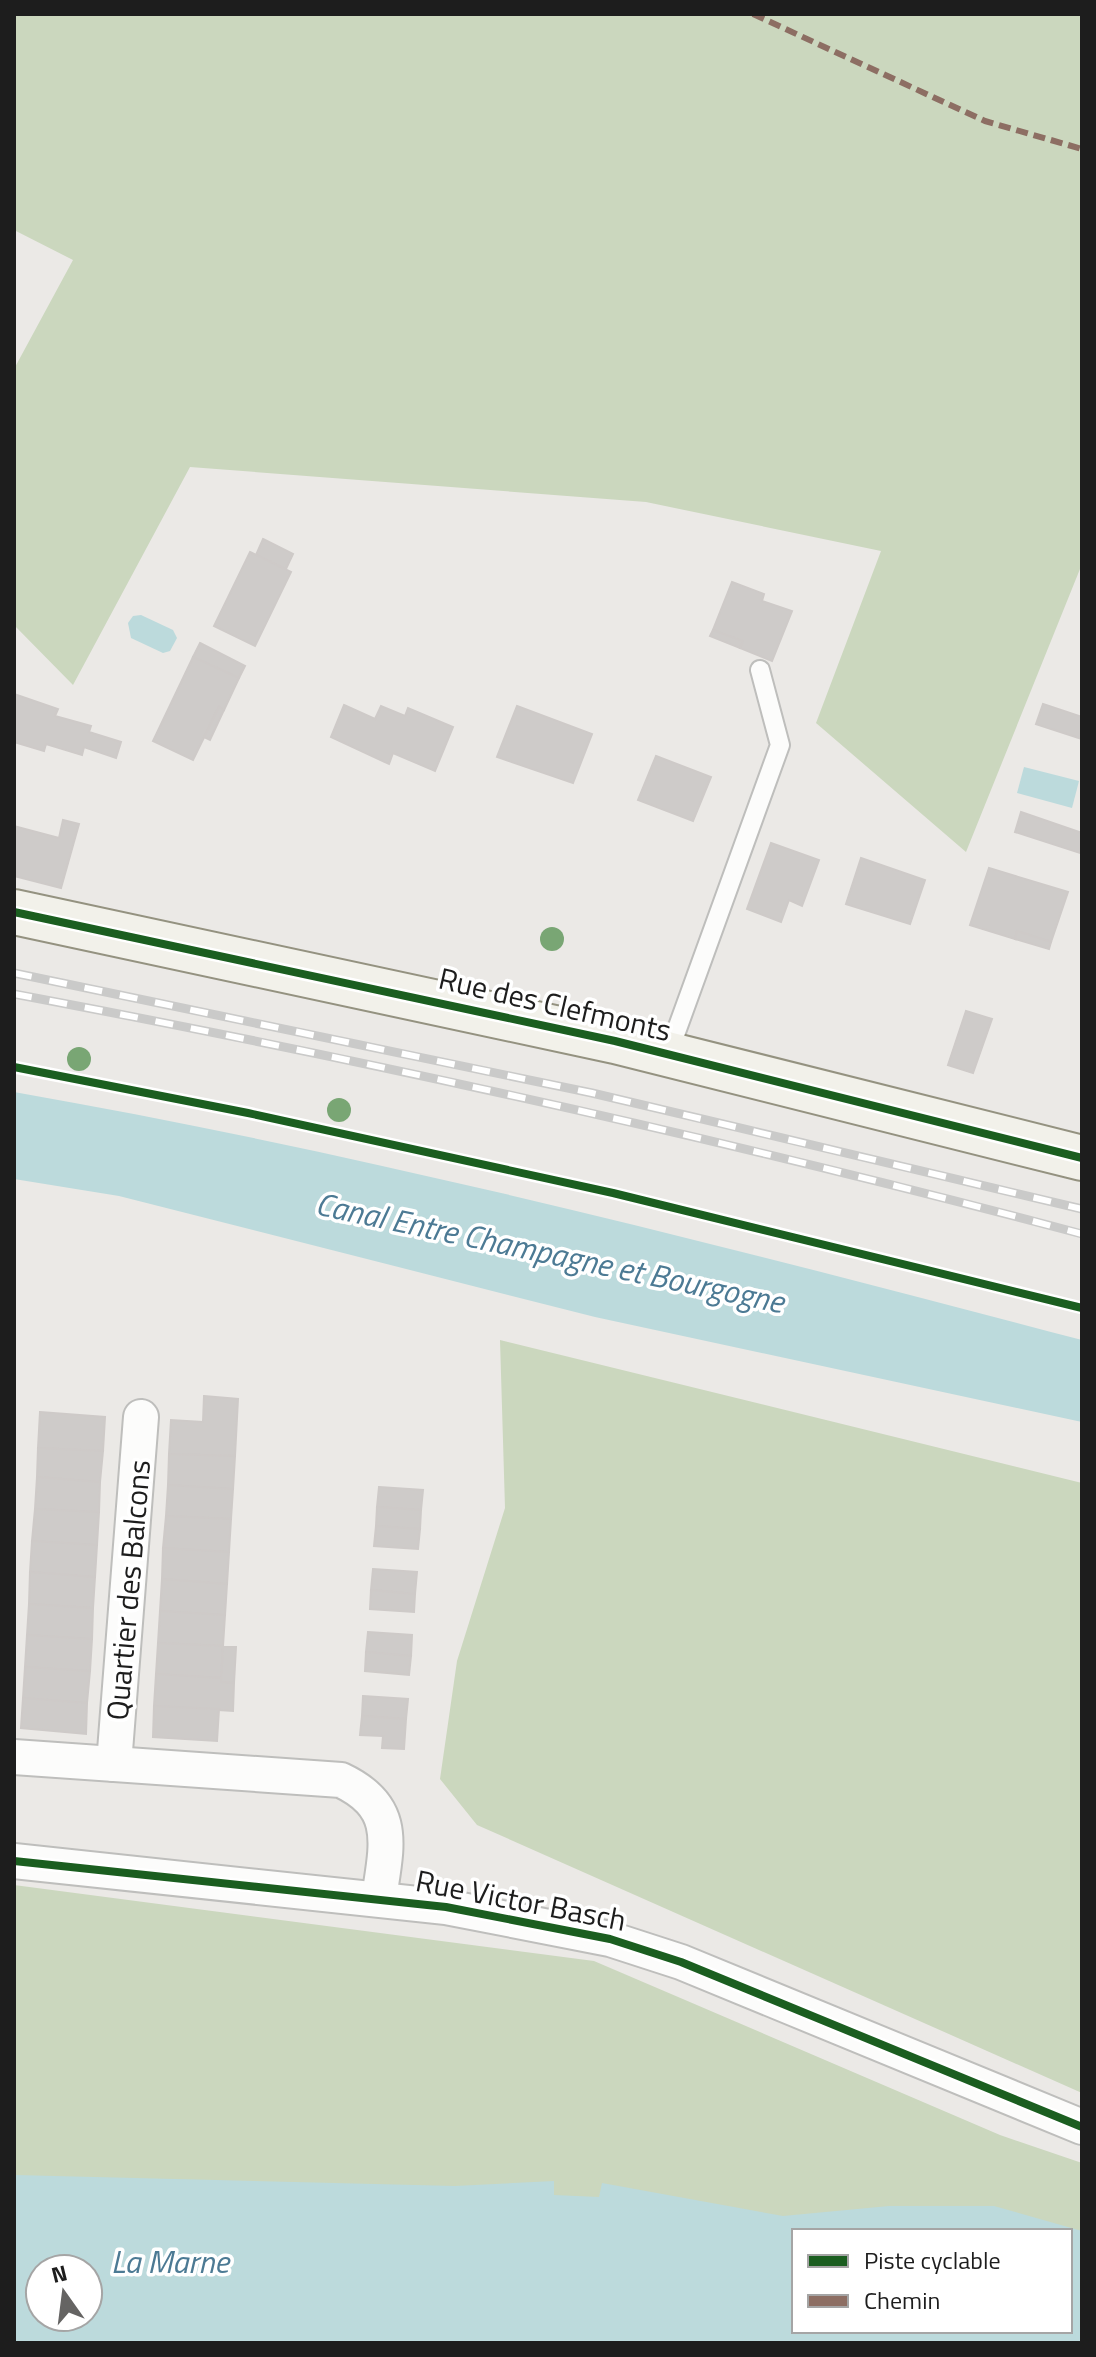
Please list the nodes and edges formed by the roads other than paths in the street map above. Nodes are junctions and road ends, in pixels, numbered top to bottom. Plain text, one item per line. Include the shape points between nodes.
1 (760, 670) dead end
2 (14, 912) edge
3 (668, 1054) junction
4 (1082, 1158) edge
5 (141, 1417) dead end
6 (14, 1757) edge
7 (114, 1764) junction
8 (14, 1861) edge
9 (379, 1898) junction
10 (1082, 2127) edge

1 - 3 lane via 780,745
2 - 3 street, Rue des Clefmonts
3 - 4 street, Rue des Clefmonts
5 - 7 street, Quartier des Balcons
6 - 7 street
7 - 9 street via 341,1780 365,1791 382,1814 387,1846
8 - 9 street, Rue Victor Basch
9 - 10 street, Rue Victor Basch via 498,1914 681,1962

